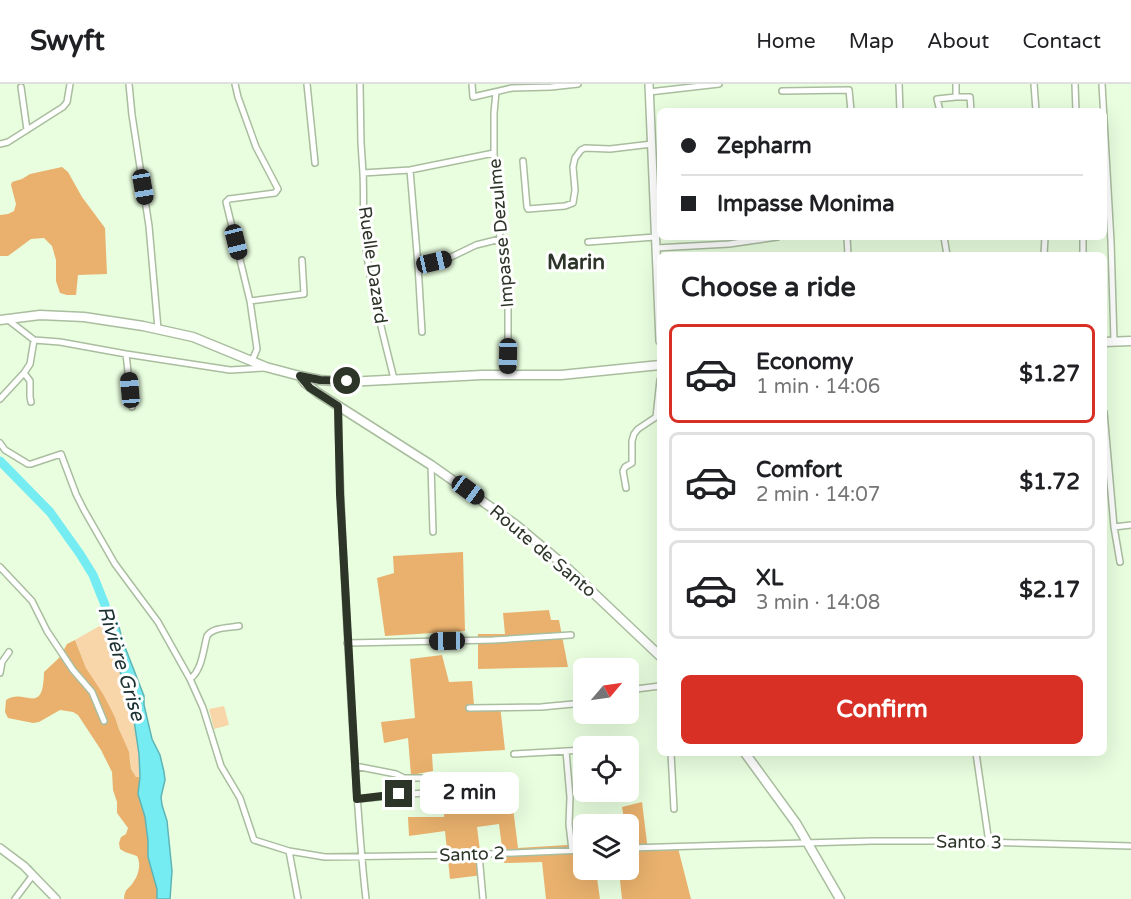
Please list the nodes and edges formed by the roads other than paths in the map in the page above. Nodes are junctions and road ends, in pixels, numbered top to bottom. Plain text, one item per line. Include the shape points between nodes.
1 (70, 84) edge
2 (129, 84) edge
3 (235, 84) edge
4 (307, 84) edge
5 (360, 84) edge
6 (472, 84) edge
7 (578, 84) edge
8 (719, 84) edge
9 (899, 84) edge
10 (956, 84) edge
11 (1034, 84) edge
12 (1075, 84) edge
13 (1102, 84) edge
14 (512, 86) edge
15 (21, 87) dead end
16 (849, 87) edge
17 (649, 88) edge
18 (782, 91) dead end
19 (496, 92) junction
20 (956, 97) junction
21 (851, 108) edge
22 (900, 108) edge
23 (939, 108) edge
24 (971, 108) edge
25 (1036, 108) edge
26 (1076, 108) edge
27 (1103, 108) edge
28 (27, 130) junction
29 (0, 144) edge
30 (655, 149) edge
31 (494, 153) junction
32 (523, 161) dead end
33 (315, 163) dead end
34 (410, 170) junction
35 (1107, 172) edge
36 (363, 173) junction
37 (655, 237) junction
38 (500, 239) junction
39 (756, 240) edge
40 (588, 242) dead end
41 (656, 248) junction
42 (302, 260) dead end
43 (418, 265) junction
44 (657, 271) edge
45 (250, 301) junction
46 (3, 320) edge
47 (158, 329) junction
48 (422, 332) dead end
49 (34, 340) junction
50 (1114, 341) junction
51 (1107, 342) edge
52 (1131, 343) edge
53 (126, 354) junction
54 (252, 361) junction
55 (657, 365) edge
56 (266, 367) junction
57 (24, 374) junction
58 (508, 375) junction
59 (300, 376) junction
60 (394, 379) junction
61 (0, 399) edge
62 (31, 402) dead end
63 (338, 406) junction
64 (132, 407) dead end
65 (657, 418) edge
66 (0, 443) edge
67 (1107, 446) edge
68 (431, 465) junction
69 (626, 488) dead end
70 (1131, 525) edge
71 (1114, 526) junction
72 (434, 532) dead end
73 (1120, 562) dead end
74 (0, 567) edge
75 (239, 626) dead end
76 (571, 635) dead end
77 (347, 643) junction
78 (9, 652) dead end
79 (657, 653) edge
80 (0, 672) edge
81 (190, 679) junction
82 (657, 686) edge
83 (639, 689) edge
84 (573, 704) edge
85 (469, 708) dead end
86 (104, 722) dead end
87 (566, 751) junction
88 (573, 751) edge
89 (514, 754) dead end
90 (671, 756) edge
91 (747, 756) edge
92 (976, 756) edge
93 (355, 766) junction
94 (438, 777) dead end
95 (423, 793) dead end
96 (357, 799) junction
97 (674, 809) dead end
98 (807, 843) junction
99 (989, 843) junction
100 (1131, 846) edge
101 (0, 848) edge
102 (639, 848) edge
103 (572, 850) joint
104 (289, 851) junction
105 (478, 855) junction
106 (361, 857) junction
107 (33, 875) junction
108 (15, 899) edge
109 (56, 899) edge
110 (298, 899) edge
111 (366, 899) edge
112 (483, 899) edge
113 (840, 899) edge

1 - 28 street via 63,107
2 - 47 street via 149,226
3 - 45 street via 256,147 278,189 275,193 226,202
4 - 33 street
5 - 36 street, Ruelle Dazard
6 - 19 street via 473,97
7 - 14 street
8 - 17 street
9 - 22 street
10 - 20 street
11 - 25 street
12 - 26 street
13 - 27 street
14 - 19 street
15 - 28 street
16 - 18 street
16 - 21 street
17 - 30 main road
19 - 31 street, Impasse Dezulme
20 - 23 street via 938,99
20 - 24 street via 970,97
28 - 29 street
30 - 32 street via 581,150 573,167 573,203 564,206 528,209
30 - 37 main road
31 - 34 street
31 - 38 street, Impasse Dezulme
34 - 36 street
34 - 43 street
35 - 50 street
36 - 60 street, Ruelle Dazard via 364,230
37 - 40 street
37 - 41 main road
38 - 43 street
38 - 58 street, Impasse Dezulme via 508,284
39 - 41 street
41 - 44 main road
42 - 45 street via 304,294
43 - 48 street
45 - 54 street via 257,349
46 - 47 main road via 40,315 84,317
46 - 49 street
47 - 54 main road via 193,337
49 - 53 street
49 - 57 street
50 - 51 main road
50 - 52 main road
53 - 56 street via 230,370
53 - 64 street
54 - 56 main road
55 - 58 main road via 561,375
56 - 59 main road
57 - 61 street
57 - 62 street via 30,381
58 - 60 main road
59 - 60 main road via 347,381
59 - 63 main road, Route de Santo via 310,388
63 - 68 main road, Route de Santo
63 - 77 street
65 - 69 street via 638,429 632,438 632,463 623,471
66 - 81 street via 28,464 61,454 84,510 115,564 158,622
67 - 71 street
68 - 72 street
68 - 79 main road, Route de Santo via 516,525
70 - 71 street
71 - 73 street
74 - 86 street via 32,601 47,631 92,692
75 - 81 street via 209,632 198,670
76 - 77 street
77 - 93 street
78 - 80 street
81 - 104 street, Santo 2 via 221,766 240,798 254,840
82 - 83 street
84 - 85 street
87 - 88 street
87 - 89 street
87 - 103 street
90 - 97 street
91 - 98 main road
92 - 99 street
93 - 94 street via 404,778
93 - 96 street
95 - 96 street
96 - 106 street
98 - 99 street, Santo 3
98 - 102 street
98 - 113 main road
99 - 100 street, Santo 3
101 - 107 main road
103 - 105 street, Santo 2
104 - 106 street, Santo 2
104 - 110 street
105 - 106 street, Santo 2
105 - 112 street
106 - 111 street
107 - 108 street
107 - 109 main road

